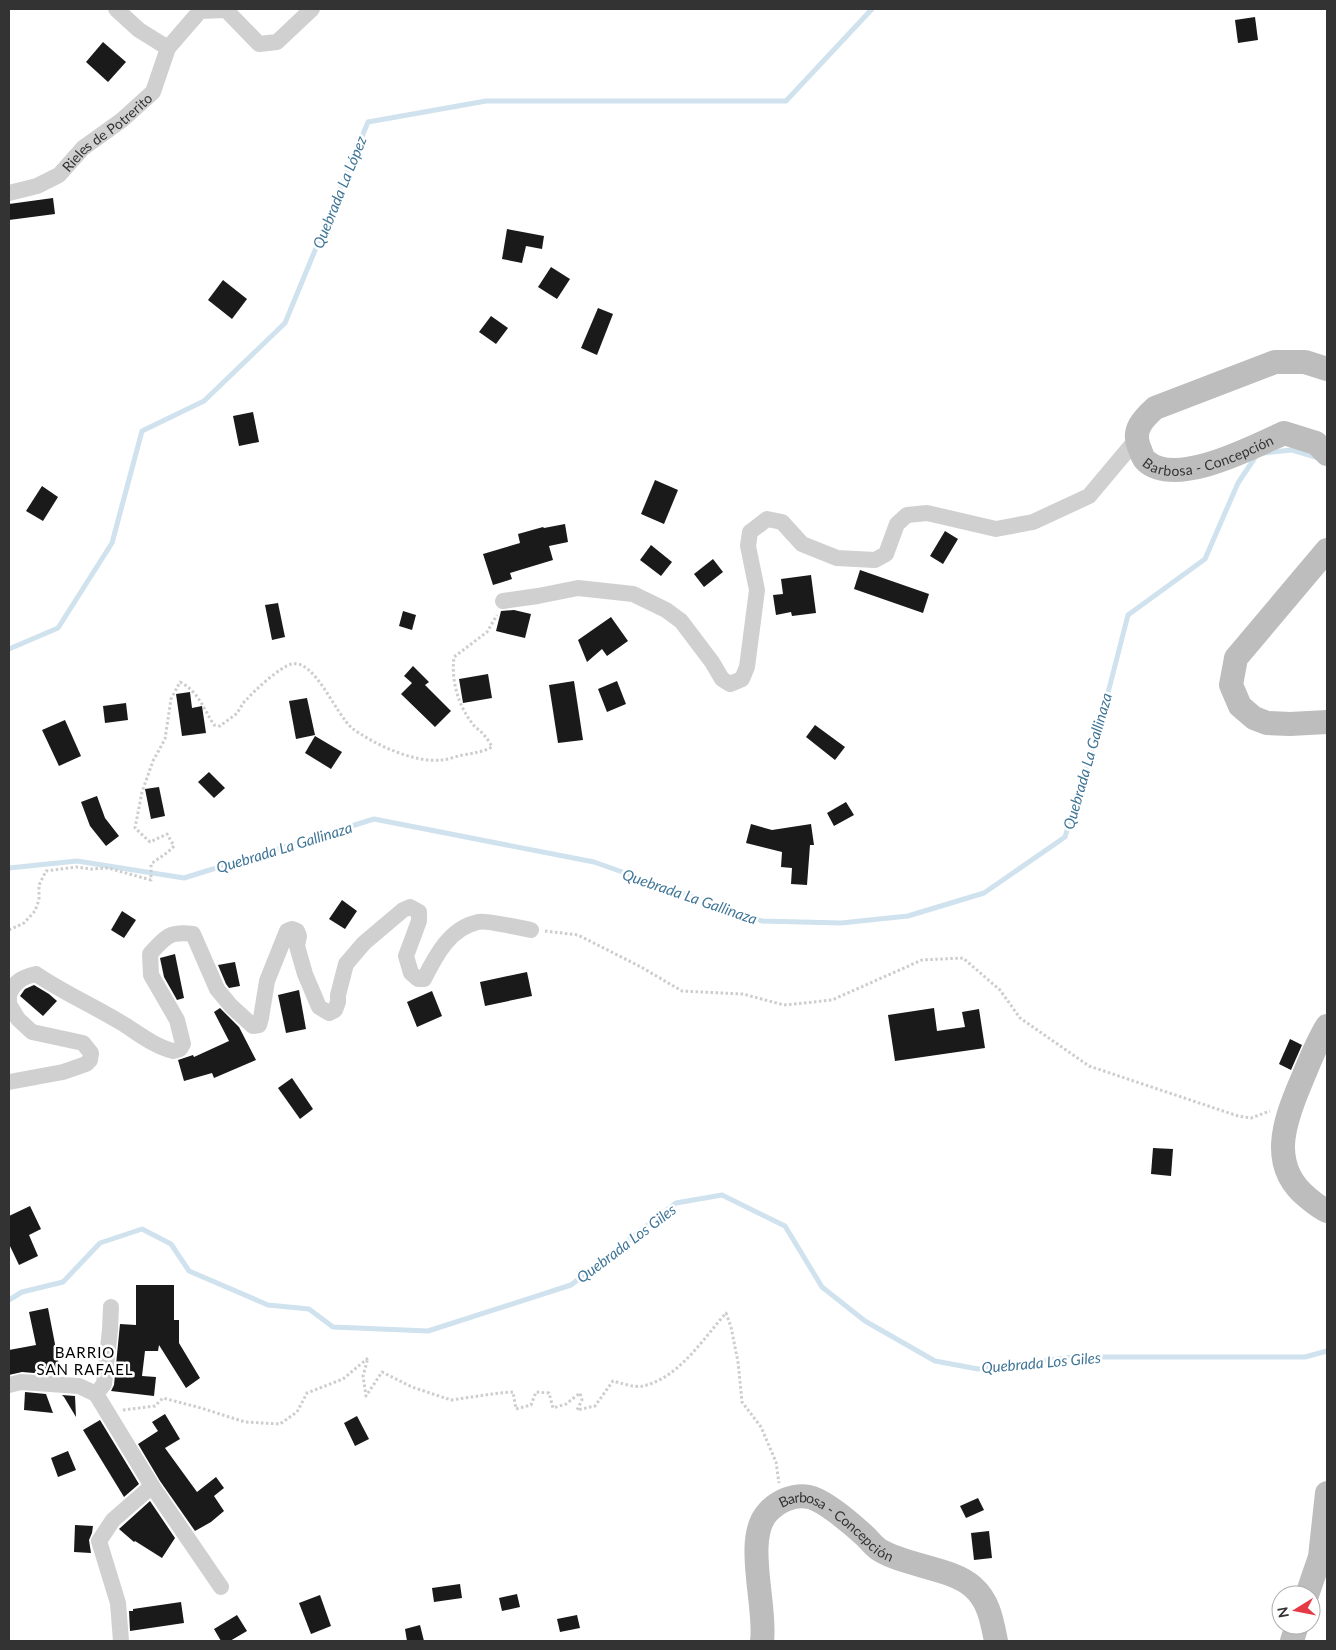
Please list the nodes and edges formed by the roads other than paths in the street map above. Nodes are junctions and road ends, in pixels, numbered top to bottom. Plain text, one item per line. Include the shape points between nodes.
1 (116, 9) edge
2 (312, 9) edge
3 (168, 48) junction
4 (9, 193) edge
5 (1327, 369) edge
6 (1136, 440) junction
7 (1327, 454) edge
8 (1327, 550) edge
9 (503, 601) road end
10 (1327, 722) edge
11 (531, 930) road end
12 (9, 995) edge
13 (9, 999) edge
14 (1327, 1026) edge
15 (9, 1082) edge
16 (1327, 1211) edge
17 (111, 1307) dead end
18 (9, 1385) edge
19 (96, 1394) junction
20 (152, 1486) junction
21 (1327, 1493) edge
22 (1310, 1585) edge
23 (221, 1587) dead end
24 (121, 1641) edge
25 (762, 1641) edge
26 (996, 1641) edge

1 - 3 street via 139,30
2 - 3 street, Rieles de Potrerito via 277,42 259,44 226,10 200,10
3 - 4 street, Rieles de Potrerito via 153,92 83,148 59,175 37,186
5 - 6 main road, Barbosa - Concepción via 1305,362 1275,362 1155,408 1141,420
6 - 7 main road, Barbosa - Concepción via 1145,460 1159,468 1180,471 1216,463 1284,433 1316,443
6 - 9 street via 1089,496 1033,522 996,529 927,513 907,515 896,524 886,554 875,560 837,558 802,544 782,522 767,519 750,532 748,546 756,590 750,650 742,679 730,684 722,679 681,622 666,610 633,594 578,588
8 - 10 main road via 1236,658 1231,685 1240,706 1254,718 1290,724
11 - 12 street via 479,921 457,932 437,952 424,978 418,979 411,973 406,956 419,921 419,912 410,907 364,943 346,964 338,1002 335,1010 328,1013 320,1006 305,974 297,946 299,936 292,929 287,931 267,981 261,1018 258,1025 253,1026 217,989 193,934 178,932 164,938 150,954 151,975 182,1035 184,1044 173,1051 154,1044 36,974 21,978 12,986
13 - 15 street via 18,1019 32,1032 82,1043 91,1053 86,1064 63,1072
14 - 16 main road via 1288,1114 1282,1151 1286,1170 1297,1189
17 - 19 street via 104,1384
18 - 19 street via 21,1382 79,1386
19 - 20 street
20 - 23 street
20 - 24 street via 113,1520 98,1541 118,1603
21 - 22 main road via 1320,1557
25 - 26 main road, Barbosa - Concepción via 756,1548 758,1531 767,1512 792,1497 809,1497 834,1510 878,1549 913,1564 952,1575 972,1586 986,1602

